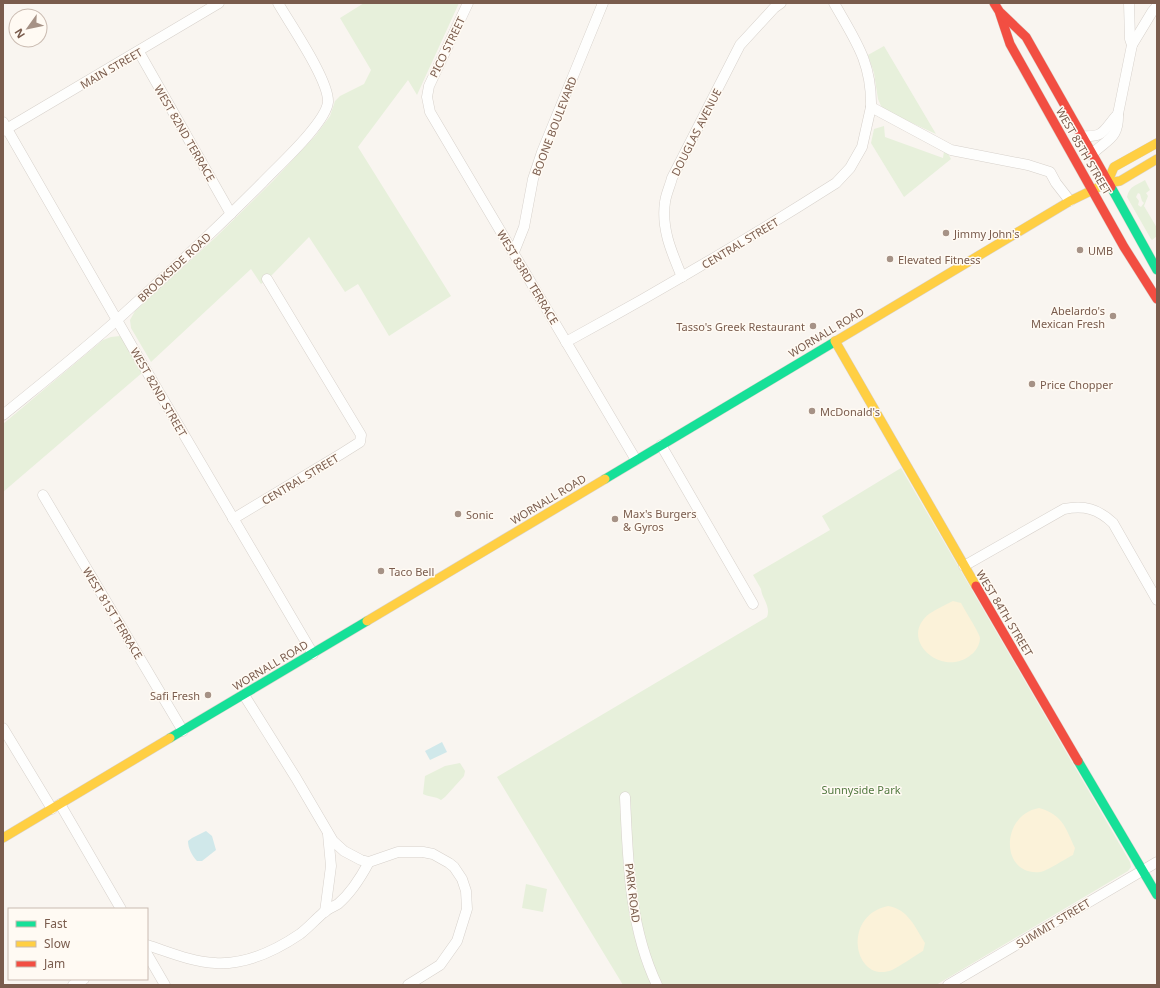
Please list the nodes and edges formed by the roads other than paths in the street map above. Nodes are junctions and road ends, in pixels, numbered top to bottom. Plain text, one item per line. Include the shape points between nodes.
1 (219, 3) edge
2 (278, 3) edge
3 (468, 3) edge
4 (603, 3) edge
5 (781, 3) edge
6 (834, 3) edge
7 (994, 3) edge
8 (1129, 3) edge
9 (1157, 6) edge
10 (999, 12) junction
11 (1132, 45) junction
12 (139, 52) junction
13 (428, 92) joint
14 (871, 107) junction
15 (1118, 114) junction
16 (4, 127) edge
17 (1080, 136) junction
18 (1157, 143) edge
19 (1091, 155) junction
20 (1157, 159) edge
21 (1107, 183) junction
22 (1092, 190) junction
23 (1070, 201) junction
24 (231, 214) junction
25 (514, 252) junction
26 (1157, 270) edge
27 (682, 277) junction
28 (267, 279) dead end
29 (1157, 299) edge
30 (117, 320) junction
31 (835, 341) junction
32 (566, 342) junction
33 (3, 416) edge
34 (661, 445) junction
35 (636, 460) junction
36 (43, 495) dead end
37 (233, 519) junction
38 (964, 566) junction
39 (1157, 600) edge
40 (753, 604) dead end
41 (313, 654) junction
42 (244, 695) junction
43 (3, 728) edge
44 (182, 731) junction
45 (625, 797) dead end
46 (56, 806) junction
47 (328, 834) junction
48 (3, 838) edge
49 (369, 862) junction
50 (1157, 862) edge
51 (1143, 870) junction
52 (1157, 895) edge
53 (120, 908) edge
54 (325, 912) junction
55 (148, 945) edge
56 (148, 956) edge
57 (82, 980) edge
58 (73, 985) edge
59 (165, 985) edge
60 (408, 985) edge
61 (657, 985) edge
62 (948, 985) edge

1 - 12 street, MAIN STREET
2 - 24 street, BROOKSIDE ROAD via 322,78 328,103 320,120 301,144
3 - 13 street, PICO STREET
4 - 25 street, BOONE BOULEVARD via 542,152 533,179 524,226
5 - 27 street, DOUGLAS AVENUE via 740,45 672,178 665,201 664,221 668,240
6 - 14 street, CENTRAL STREET via 858,45 868,71 872,91
7 - 10 main road, WEST 85TH STREET
8 - 11 street
9 - 11 street
10 - 17 main road, WEST 85TH STREET via 1026,37
10 - 22 main road, WEST 85TH STREET via 1010,44
11 - 15 street
12 - 16 street, MAIN STREET
12 - 24 street, WEST 82ND TERRACE
13 - 25 street, WEST 83RD TERRACE via 426,97 430,112
14 - 23 street via 951,150 1028,165 1050,172
14 - 27 street, CENTRAL STREET via 862,147 850,168 836,183
15 - 17 street via 1104,132 1091,137
15 - 19 street via 1119,126 1116,132
16 - 30 street, WEST 82ND STREET
17 - 19 main road, WEST 85TH STREET
18 - 21 main road via 1114,167
19 - 21 main road, WEST 85TH STREET
20 - 21 main road, WORNALL ROAD via 1120,181
21 - 22 main road, WORNALL ROAD
21 - 26 main road, WEST 85TH STREET
22 - 23 main road, WORNALL ROAD
22 - 29 main road, WEST 85TH STREET
23 - 31 main road, WORNALL ROAD
24 - 30 street, BROOKSIDE ROAD
25 - 32 street, WEST 83RD TERRACE
27 - 32 street, CENTRAL STREET
28 - 37 street, CENTRAL STREET via 361,435 360,442 342,454
30 - 33 street, BROOKSIDE ROAD
30 - 37 street, WEST 82ND STREET
31 - 34 main road, WORNALL ROAD
31 - 38 main road, WEST 84TH STREET
32 - 35 street, WEST 83RD TERRACE
34 - 35 main road, WORNALL ROAD
34 - 40 street
35 - 41 main road, WORNALL ROAD
36 - 44 street, WEST 81ST TERRACE
37 - 41 street, WEST 82ND STREET
38 - 39 street via 1064,509 1087,508 1104,515 1113,523
38 - 51 main road, WEST 84TH STREET
41 - 42 main road, WORNALL ROAD
42 - 44 main road, WORNALL ROAD
42 - 47 street
43 - 46 street
44 - 46 main road, WORNALL ROAD
45 - 61 street, PARK ROAD via 629,872 636,925
46 - 48 main road, WORNALL ROAD
46 - 53 street
47 - 49 street via 344,851
47 - 54 street via 331,866
49 - 54 street via 345,897
49 - 60 street via 398,852 433,854 454,867 466,890 468,909 457,941 440,965
50 - 51 street, SUMMIT STREET
51 - 52 main road, WEST 84TH STREET
51 - 62 street, SUMMIT STREET
54 - 55 street via 300,933 272,951 242,962 214,963
56 - 59 street
57 - 58 street

